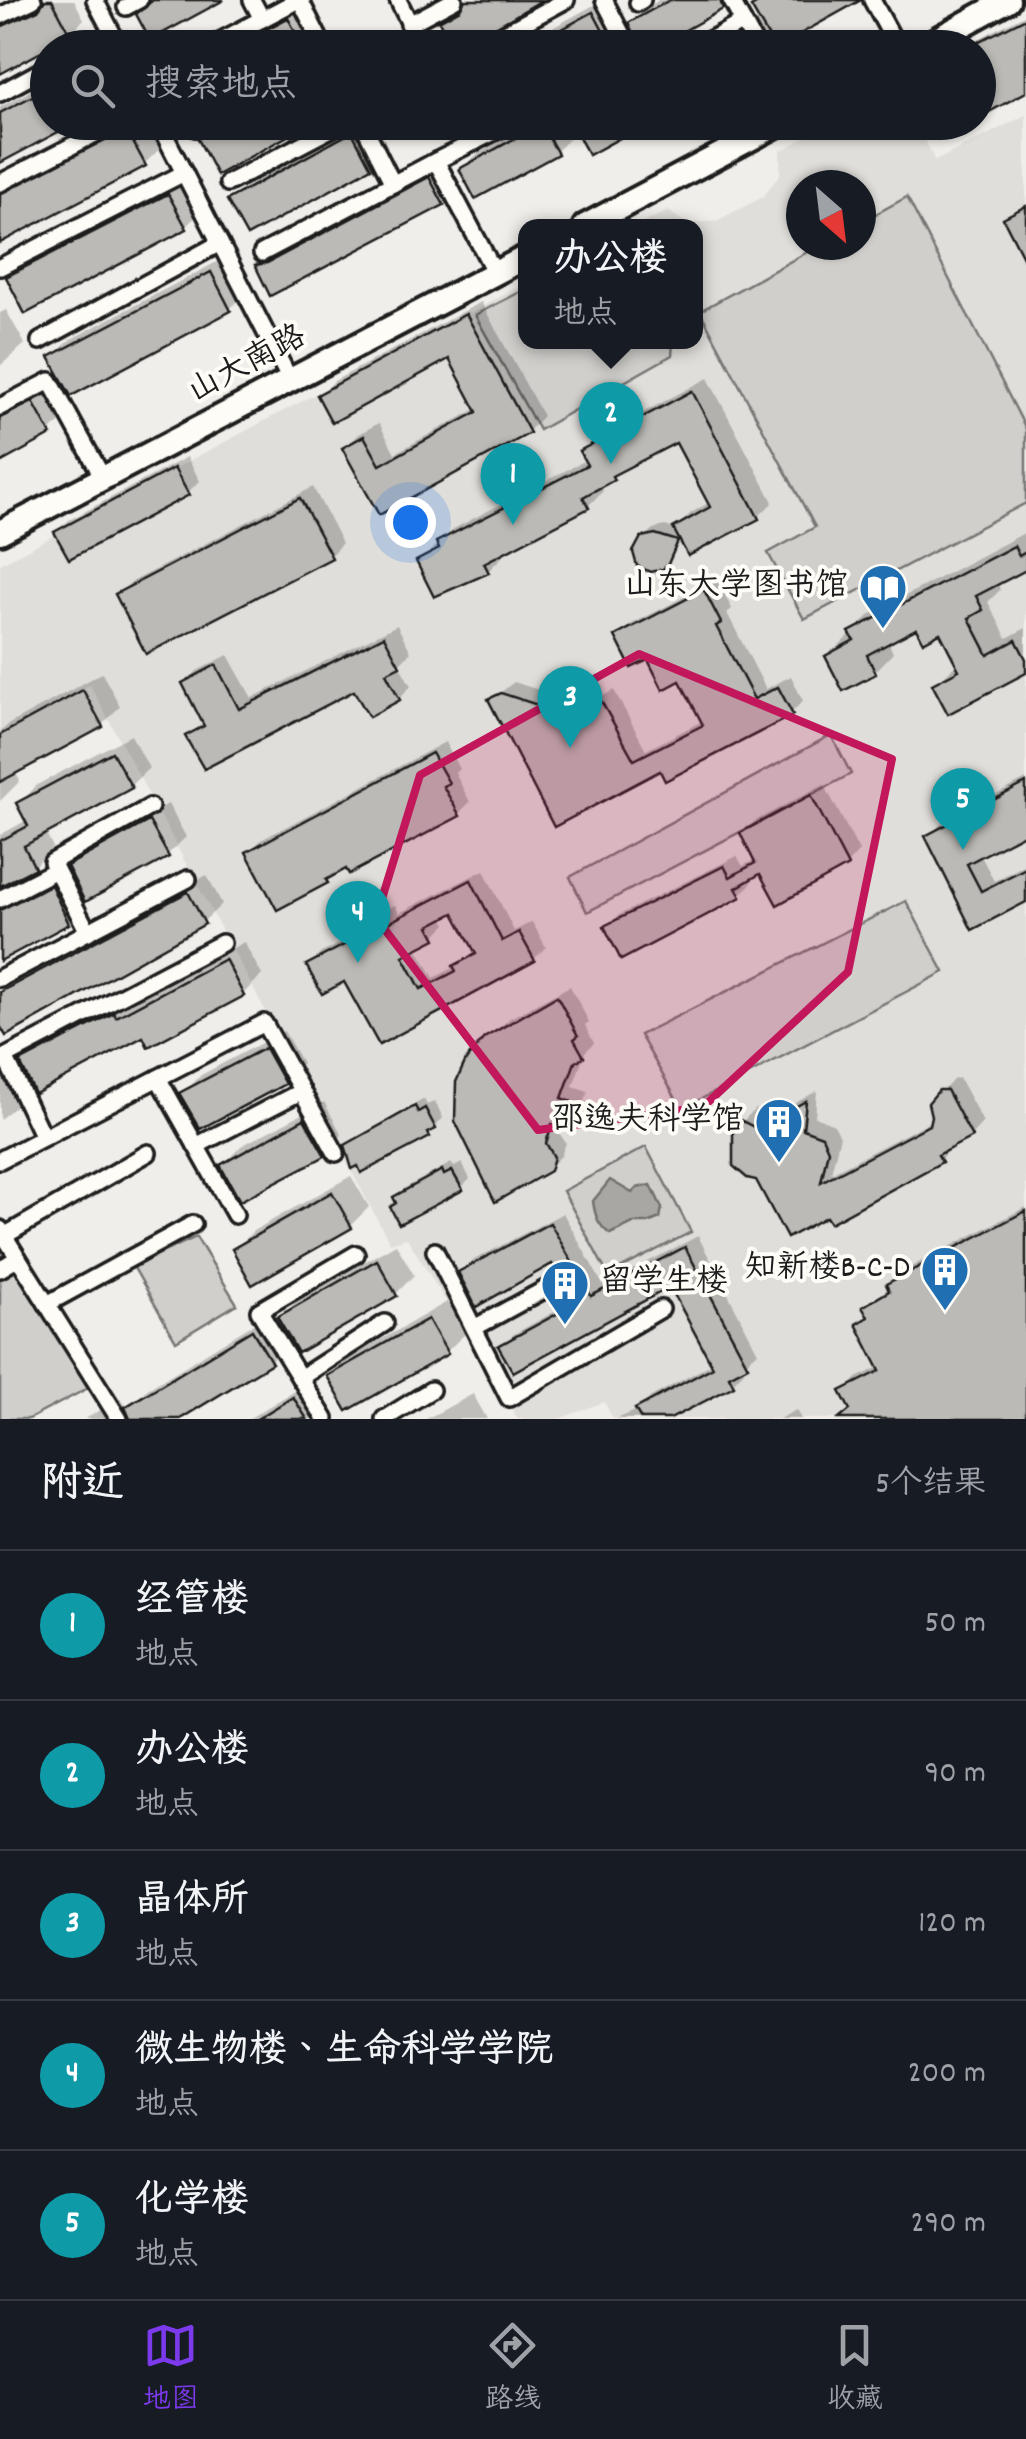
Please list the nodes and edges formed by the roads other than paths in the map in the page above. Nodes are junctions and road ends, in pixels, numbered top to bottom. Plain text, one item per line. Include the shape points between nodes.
1 (33, 0) edge
2 (95, 0) edge
3 (252, 0) edge
4 (299, 0) edge
5 (398, 0) edge
6 (454, 0) edge
7 (566, 0) edge
8 (604, 0) edge
9 (731, 0) edge
10 (872, 0) edge
11 (1008, 0) edge
12 (0, 16) edge
13 (262, 19) junction
14 (743, 22) junction
15 (409, 24) junction
16 (111, 30) edge
17 (241, 30) edge
18 (315, 30) edge
19 (412, 30) edge
20 (510, 30) edge
21 (620, 30) edge
22 (729, 30) edge
23 (747, 30) edge
24 (888, 30) edge
25 (954, 30) edge
26 (30, 77) edge
27 (0, 92) edge
28 (83, 140) edge
29 (167, 140) edge
30 (310, 140) edge
31 (371, 140) edge
32 (479, 140) edge
33 (748, 140) edge
34 (475, 142) joint
35 (436, 161) junction
36 (184, 173) junction
37 (0, 183) edge
38 (228, 183) dead end
39 (393, 184) junction
40 (598, 219) edge
41 (220, 243) junction
42 (262, 252) dead end
43 (518, 261) edge
44 (0, 268) edge
45 (495, 274) junction
46 (40, 341) dead end
47 (290, 380) junction
48 (0, 407) edge
49 (102, 478) junction
50 (0, 532) edge
51 (150, 806) dead end
52 (56, 870) junction
53 (188, 879) dead end
54 (0, 899) edge
55 (88, 932) junction
56 (222, 943) dead end
57 (0, 978) edge
58 (2, 1054) edge
59 (158, 1078) junction
60 (302, 1091) junction
61 (43, 1138) junction
62 (196, 1146) junction
63 (148, 1153) dead end
64 (336, 1153) dead end
65 (0, 1160) edge
66 (235, 1216) dead end
67 (193, 1224) dead end
68 (2, 1232) edge
69 (435, 1251) dead end
70 (356, 1254) dead end
71 (18, 1258) junction
72 (0, 1269) edge
73 (551, 1286) dead end
74 (47, 1304) junction
75 (661, 1309) dead end
76 (385, 1324) dead end
77 (474, 1328) junction
78 (300, 1378) junction
79 (430, 1390) dead end
80 (119, 1419) edge
81 (325, 1419) edge
82 (384, 1419) edge

1 - 12 street
2 - 16 street
3 - 13 street
4 - 13 street
4 - 18 street
5 - 15 street
6 - 15 street
7 - 20 street
8 - 21 street
9 - 14 street
10 - 24 street
11 - 25 main road
13 - 17 street
14 - 22 street
14 - 23 street
15 - 19 street
26 - 27 street
28 - 37 street
29 - 36 street
30 - 38 street
31 - 39 street
32 - 34 street
33 - 40 main road
34 - 35 street
35 - 39 street
35 - 45 street
36 - 41 street
36 - 44 street
39 - 42 street
41 - 46 street
41 - 47 street
43 - 45 main road, 山大南路
45 - 47 main road, 山大南路
47 - 49 main road, 山大南路
48 - 49 street via 50,380
49 - 50 main road, 山大南路
51 - 52 street via 52,862
52 - 54 street
52 - 55 street
53 - 55 street
55 - 57 street
56 - 58 street
58 - 61 street
59 - 60 street via 264,1023
59 - 61 street
59 - 62 street
60 - 62 street
60 - 64 street
61 - 65 street
62 - 66 street
63 - 68 street
67 - 74 street
68 - 71 street
69 - 77 street
70 - 78 street via 259,1310
71 - 72 street
71 - 74 street
73 - 77 street
74 - 80 street
75 - 77 street via 509,1398
76 - 78 street
78 - 81 street
79 - 82 street

